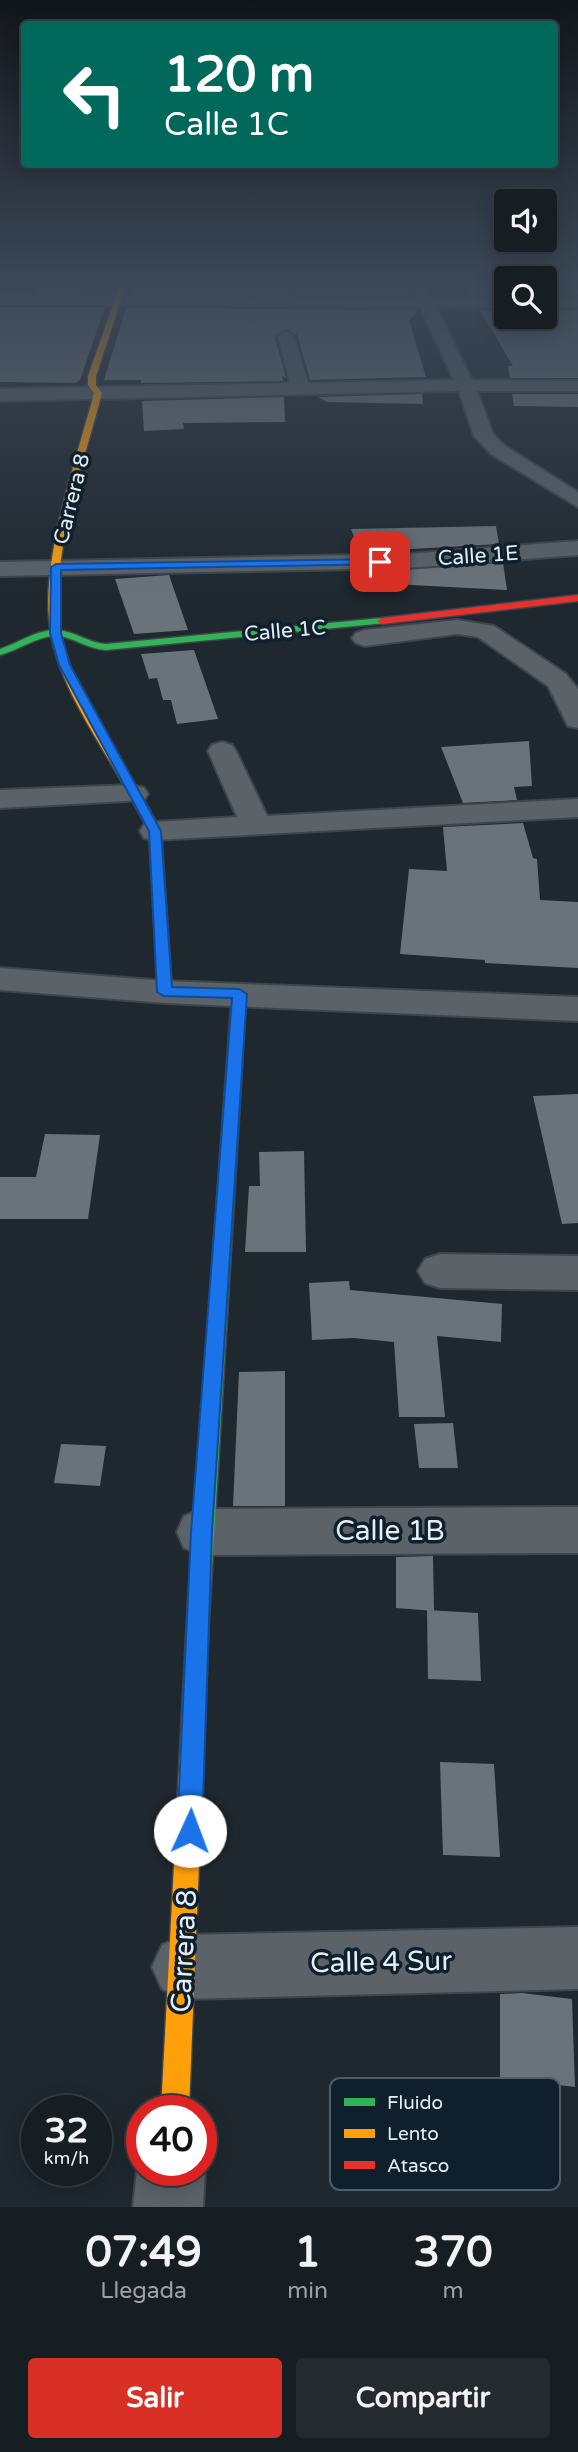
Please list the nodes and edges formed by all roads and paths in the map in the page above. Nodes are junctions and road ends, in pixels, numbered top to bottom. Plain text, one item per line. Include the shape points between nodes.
1 (94, 388) edge
2 (300, 388) edge
3 (467, 388) edge
4 (98, 393) junction
5 (0, 394) edge
6 (578, 501) edge
7 (578, 548) edge
8 (56, 567) junction
9 (0, 569) edge
10 (578, 598) edge
11 (57, 637) junction
12 (365, 638) dead end
13 (0, 652) edge
14 (578, 720) edge
15 (222, 751) dead end
16 (133, 794) junction
17 (0, 799) edge
18 (578, 808) edge
19 (257, 827) junction
20 (155, 831) junction
21 (0, 979) edge
22 (164, 992) junction
23 (239, 994) junction
24 (578, 1009) edge
25 (440, 1271) dead end
26 (578, 1273) edge
27 (578, 1530) edge
28 (202, 1532) junction
29 (578, 1958) edge
30 (184, 1967) junction
31 (176, 2095) edge
32 (170, 2186) edge
33 (168, 2207) edge

1 - 4 street, Carrera 8
2 - 4 street
3 - 6 street via 484,436 498,450
4 - 5 street
4 - 8 street, Carrera 8
7 - 8 street, Calle 1E via 407,561
8 - 9 street, Calle 1E
8 - 11 street, Carrera 8
10 - 11 street, Calle 1C via 324,628 106,647 87,646 69,635
11 - 13 street via 36,635 22,646
11 - 16 street, Carrera 8 via 65,665
12 - 14 street via 457,627 485,631 557,680
15 - 19 street
16 - 17 street
16 - 20 street, Carrera 8
18 - 19 street
19 - 20 street
20 - 22 street, Carrera 8
21 - 22 street
22 - 23 street
23 - 24 street
23 - 28 street, Carrera 8
25 - 26 street
27 - 28 street, Calle 1B
28 - 30 street, Carrera 8
29 - 30 street, Calle 4 Sur
30 - 31 street, Carrera 8
32 - 33 street

